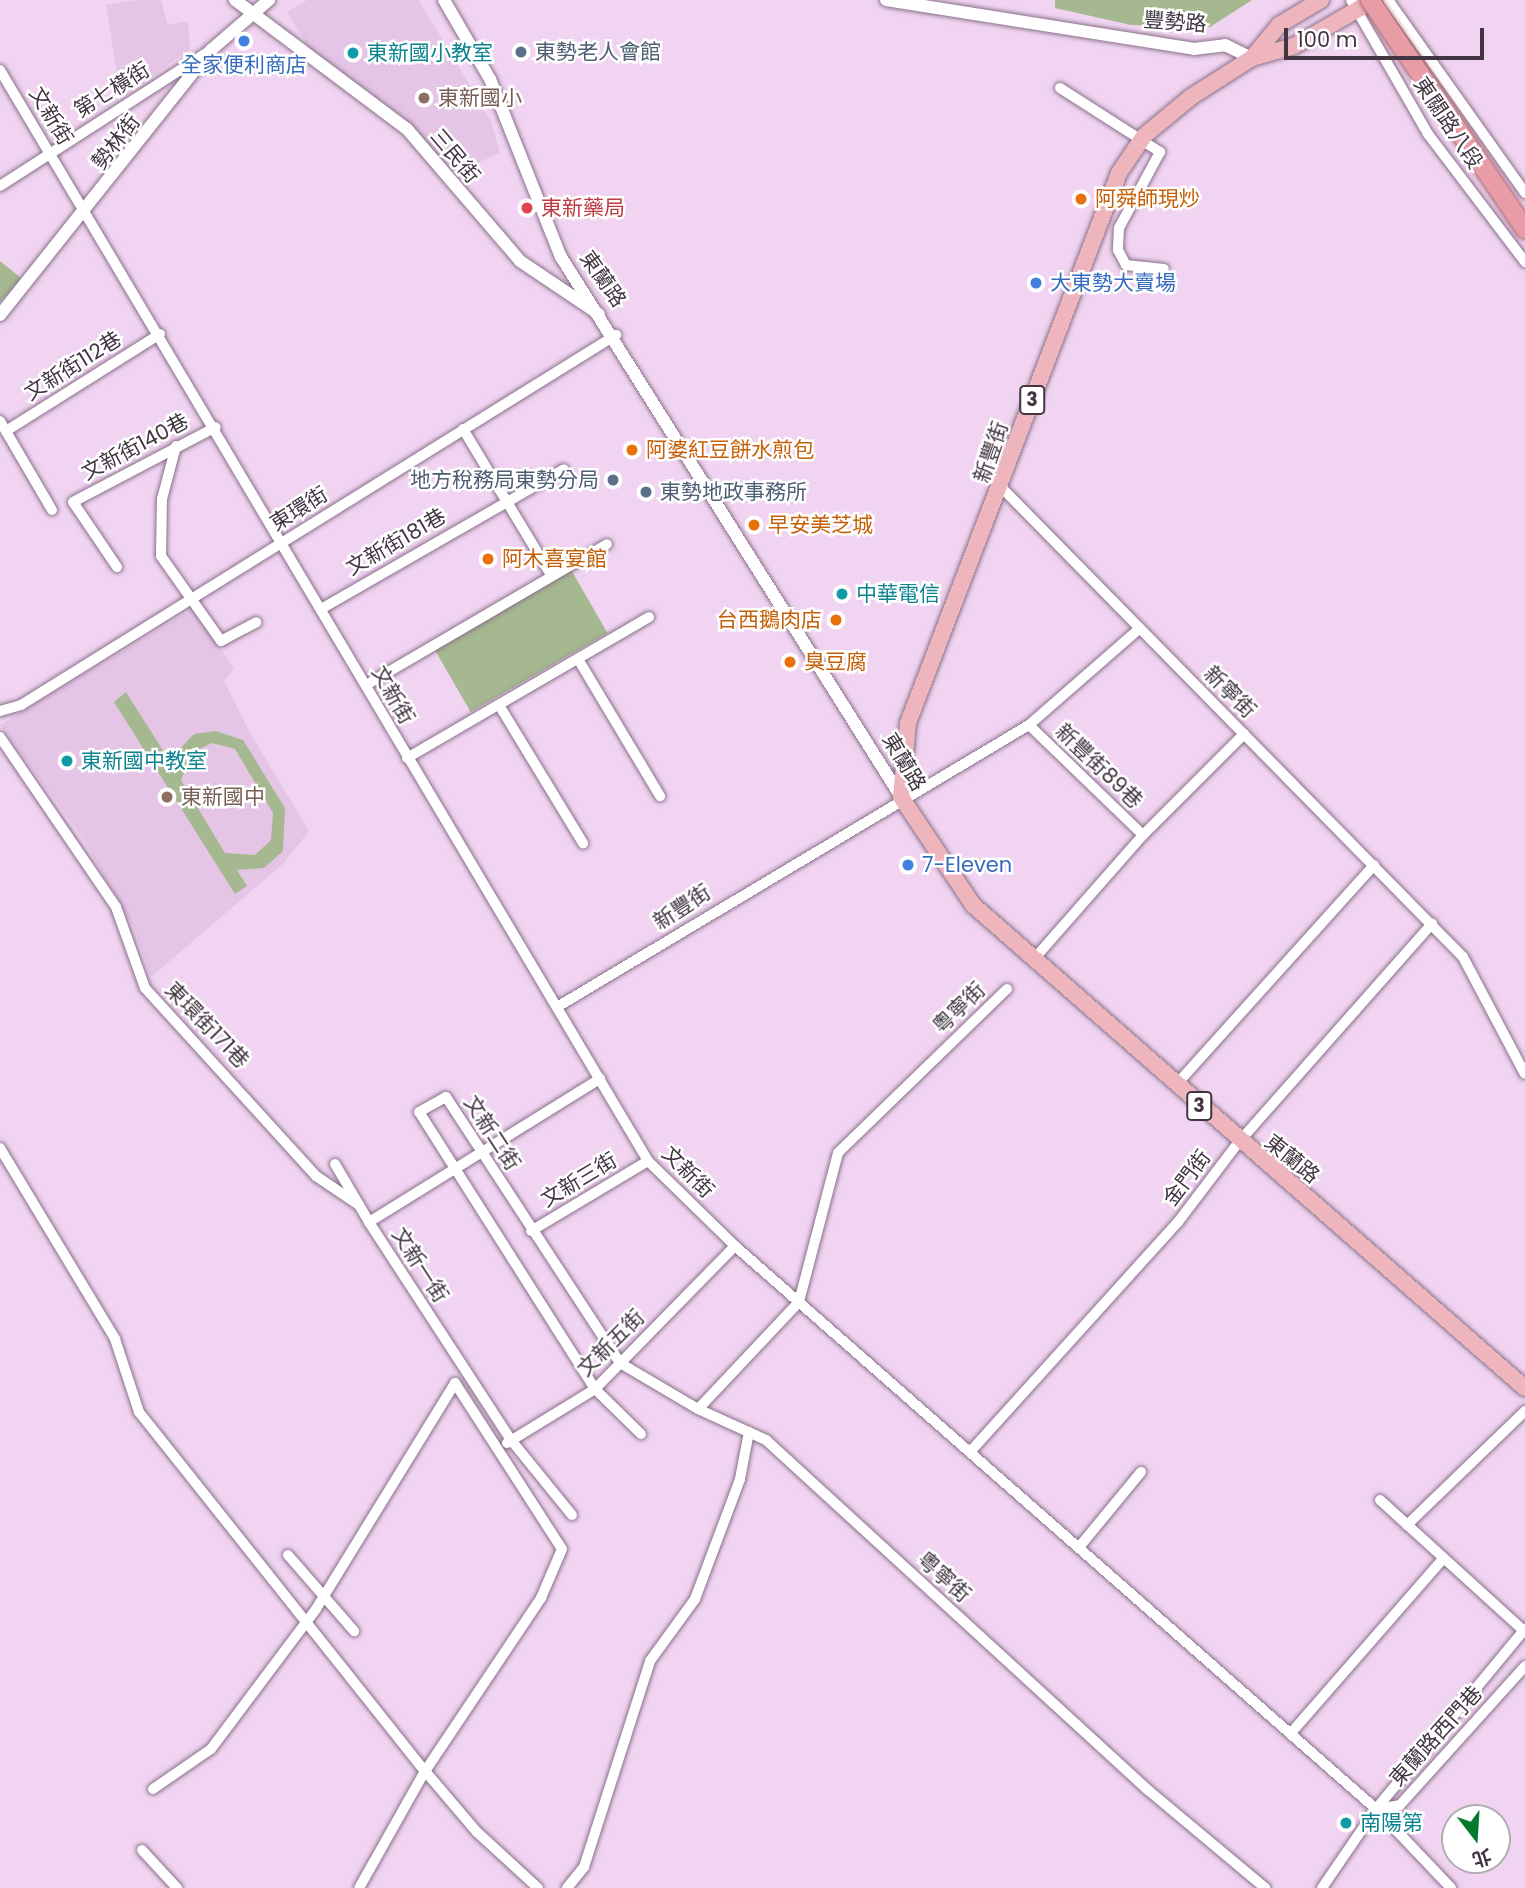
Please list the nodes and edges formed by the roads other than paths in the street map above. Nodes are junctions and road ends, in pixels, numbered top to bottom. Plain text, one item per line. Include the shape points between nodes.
1 (234, 0) edge
2 (269, 0) edge
3 (443, 0) edge
4 (886, 0) edge
5 (1321, 0) edge
6 (1372, 0) edge
7 (1388, 0) edge
8 (1352, 6) edge
9 (251, 11) junction
10 (211, 50) junction
11 (1252, 58) junction
12 (0, 70) edge
13 (1060, 88) dead end
14 (1144, 136) junction
15 (50, 152) junction
16 (0, 186) edge
17 (1525, 193) edge
18 (86, 212) junction
19 (1525, 229) edge
20 (1525, 262) edge
21 (1164, 268) dead end
22 (0, 315) edge
23 (606, 318) junction
24 (160, 334) junction
25 (616, 335) junction
26 (3, 426) edge
27 (216, 427) junction
28 (463, 429) junction
29 (176, 446) junction
30 (564, 469) dead end
31 (1001, 487) junction
32 (506, 500) junction
33 (52, 510) dead end
34 (283, 541) junction
35 (607, 544) dead end
36 (117, 567) dead end
37 (550, 573) junction
38 (190, 599) junction
39 (321, 609) junction
40 (649, 617) dead end
41 (256, 622) dead end
42 (1140, 628) junction
43 (578, 659) junction
44 (366, 685) junction
45 (499, 705) junction
46 (0, 711) edge
47 (1030, 725) junction
48 (1244, 734) junction
49 (0, 737) edge
50 (407, 758) junction
51 (660, 796) dead end
52 (901, 797) junction
53 (1143, 835) junction
54 (583, 843) dead end
55 (1374, 866) junction
56 (1432, 924) junction
57 (1034, 959) junction
58 (1007, 989) dead end
59 (557, 1007) junction
60 (1525, 1074) edge
61 (600, 1079) junction
62 (1176, 1085) junction
63 (1238, 1143) junction
64 (0, 1148) edge
65 (482, 1153) junction
66 (648, 1161) junction
67 (335, 1164) dead end
68 (455, 1170) junction
69 (359, 1205) junction
70 (369, 1222) junction
71 (531, 1231) junction
72 (735, 1246) junction
73 (799, 1302) junction
74 (620, 1363) junction
75 (1525, 1388) edge
76 (595, 1389) junction
77 (698, 1409) junction
78 (1525, 1410) edge
79 (749, 1432) junction
80 (640, 1434) dead end
81 (511, 1440) junction
82 (498, 1448) junction
83 (970, 1452) junction
84 (1141, 1472) dead end
85 (1380, 1500) dead end
86 (572, 1515) dead end
87 (1407, 1525) junction
88 (1080, 1546) junction
89 (288, 1555) dead end
90 (1441, 1561) junction
91 (321, 1598) junction
92 (306, 1622) junction
93 (354, 1631) dead end
94 (1525, 1631) edge
95 (1525, 1666) edge
96 (1291, 1733) junction
97 (425, 1771) junction
98 (153, 1789) dead end
99 (1376, 1809) junction
100 (142, 1850) dead end
101 (177, 1888) edge
102 (359, 1888) edge
103 (538, 1888) edge
104 (567, 1888) edge
105 (1265, 1888) edge
106 (1322, 1888) edge
107 (1451, 1888) edge

1 - 9 street, 三民街
2 - 9 street, 勢林街
3 - 23 street, 東蘭路 via 490,79 561,257
4 - 11 street, 豐勢路 via 1194,49 1225,45
5 - 11 main road, 3 via 1279,26
6 - 8 main road, 3
6 - 19 highway, bridge
7 - 17 street, 東關路八段
8 - 11 main road, 3 via 1294,46
8 - 20 street, 東關路八段 via 1428,134
9 - 10 street, 勢林街
9 - 23 street, 三民街 via 407,130 520,261
10 - 15 street, 第七橫街
10 - 18 street, 勢林街
11 - 14 main road, 新豐街 / 3
12 - 15 street, 文新街
13 - 14 street
14 - 21 street via 1160,152 1119,228 1118,250 1126,265
14 - 31 main road, 新豐街 / 3 via 1119,173
15 - 16 street, 第七橫街
15 - 18 street, 文新街
18 - 22 street, 勢林街
18 - 24 street, 文新街
23 - 25 street, 東蘭路
24 - 26 street, 文新街112巷
24 - 27 street, 文新街
25 - 28 street, 東環街
25 - 52 street, 東蘭路
26 - 33 street
27 - 29 street, 文新街140巷
27 - 34 street, 文新街
28 - 32 street
28 - 34 street, 東環街
29 - 36 street, 文新街140巷 via 73,502
29 - 38 street via 162,499 161,556
30 - 32 street, 文新街181巷
31 - 42 street, 新寧街
31 - 52 main road, 新豐街 / 3 via 908,723
32 - 37 street
32 - 39 street, 文新街181巷
34 - 38 street, 東環街
34 - 39 street, 文新街
35 - 37 street
37 - 44 street
38 - 41 street via 220,641
38 - 46 street, 東環街 via 21,705
39 - 44 street, 文新街
40 - 43 street
42 - 47 street, 新豐街
42 - 48 street, 新寧街
43 - 45 street
43 - 51 street
44 - 50 street, 文新街
45 - 50 street
45 - 54 street
47 - 52 street, 新豐街
47 - 53 street, 新豐街89巷
48 - 53 street
48 - 55 street, 新寧街
49 - 69 street, 東環街171巷 via 116,907 145,988 316,1176
50 - 59 street, 文新街
52 - 57 main road, 東蘭路 / 3 via 973,905
52 - 59 street, 新豐街
53 - 57 street
55 - 56 street, 新寧街
55 - 62 street
56 - 60 street via 1463,957
56 - 63 street, 金門街
57 - 62 main road, 東蘭路 / 3
58 - 73 street, 粵寧街 via 838,1153
59 - 61 street, 文新街
61 - 65 street, 文新一街
61 - 66 street, 文新街
62 - 63 main road, 東蘭路 / 3
63 - 75 main road, 東蘭路 / 3
63 - 83 street, 金門街 via 1178,1222
64 - 92 street via 115,1339 139,1412
65 - 68 street, 文新一街
65 - 68 street, 文新二街 via 446,1097 419,1112
65 - 71 street, 文新二街
66 - 71 street, 文新三街
66 - 72 street, 文新街
67 - 69 street
68 - 70 street, 文新一街
68 - 76 street, 文新二街
69 - 70 street
70 - 81 street, 文新一街
71 - 74 street, 文新二街
72 - 73 street, 文新街
72 - 74 street, 文新五街
73 - 77 street, 粵寧街
73 - 83 street
74 - 76 street, 文新五街
74 - 77 street, 文新二街
76 - 80 street, 文新二街
76 - 81 street, 文新五街
77 - 79 street, 粵寧街
78 - 87 street
79 - 104 street via 740,1479 695,1599 650,1661 584,1867
79 - 105 street, 粵寧街 via 766,1440 1148,1790
81 - 82 street, 文新五街
81 - 86 street, 文新一街
82 - 91 street via 454,1383
82 - 97 street via 562,1549 541,1598
83 - 88 street
84 - 88 street
85 - 87 street
87 - 90 street
88 - 96 street
89 - 91 street
90 - 94 street via 1502,1605
90 - 96 street
91 - 92 street
91 - 93 street
92 - 97 street
92 - 98 street via 211,1749
94 - 99 street
95 - 99 street, 東蘭路西門巷 via 1400,1805
96 - 99 street
97 - 102 street
97 - 103 street
99 - 106 street, 東蘭路西門巷
99 - 107 street
100 - 101 street

